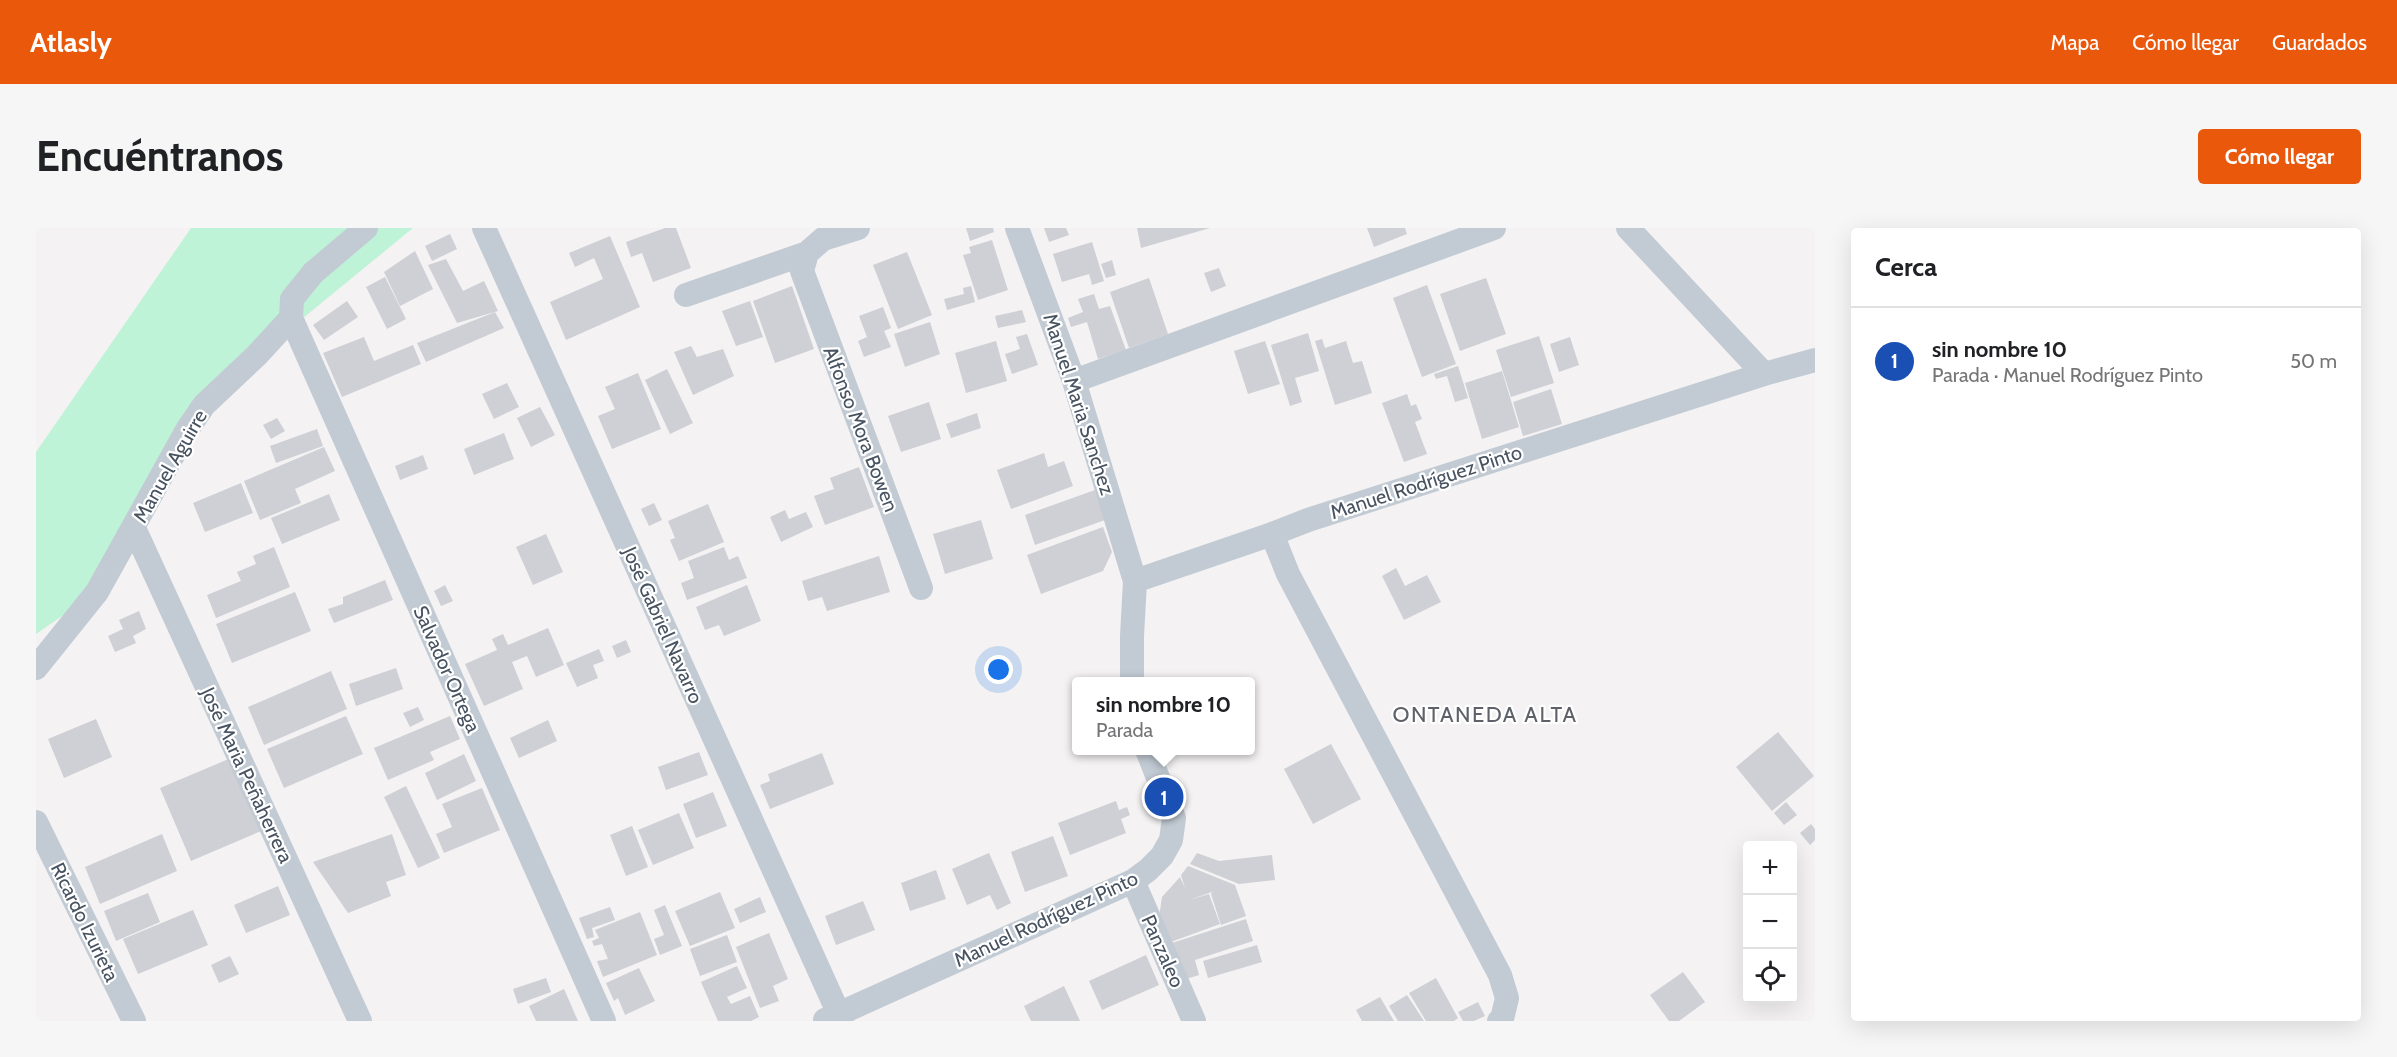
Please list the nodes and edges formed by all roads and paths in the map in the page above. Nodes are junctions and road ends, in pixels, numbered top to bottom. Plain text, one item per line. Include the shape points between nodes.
1 (366, 228) edge
2 (484, 228) edge
3 (858, 228) edge
4 (1017, 228) edge
5 (1494, 228) edge
6 (1628, 228) edge
7 (804, 262) junction
8 (686, 295) dead end
9 (291, 318) junction
10 (1813, 366) edge
11 (1764, 374) junction
12 (1074, 381) junction
13 (134, 528) junction
14 (1272, 534) junction
15 (1135, 581) junction
16 (921, 588) dead end
17 (36, 668) edge
18 (1132, 677) edge
19 (1149, 755) edge
20 (36, 822) edge
21 (1133, 880) junction
22 (834, 1019) edge
23 (134, 1021) edge
24 (360, 1021) edge
25 (604, 1021) edge
26 (1194, 1021) edge
27 (1498, 1021) edge

1 - 9 street, Manuel Aguirre via 313,273 292,298
2 - 22 street, José Gabriel Navarro
3 - 7 street via 823,239
4 - 12 street, Manuel Maria Sanchez
5 - 12 street
6 - 11 street
7 - 8 street
7 - 16 street, Alfonso Mora Bowen
9 - 13 street, Manuel Aguirre via 204,405
9 - 25 street, Salvador Ortega
10 - 11 street, Manuel Rodríguez Pinto
11 - 14 street, Manuel Rodríguez Pinto
12 - 15 street, Manuel Maria Sanchez
13 - 17 street, Manuel Aguirre via 97,592
13 - 24 street, José Maria Peñaherrera
14 - 15 street, Manuel Rodríguez Pinto
14 - 27 street via 1288,574 1500,975 1507,999
15 - 18 street
19 - 21 street, Manuel Rodríguez Pinto via 1174,818 1171,840 1162,856
20 - 23 street, Ricardo Izurieta
21 - 22 street, Manuel Rodríguez Pinto
21 - 26 street, Panzaleo

